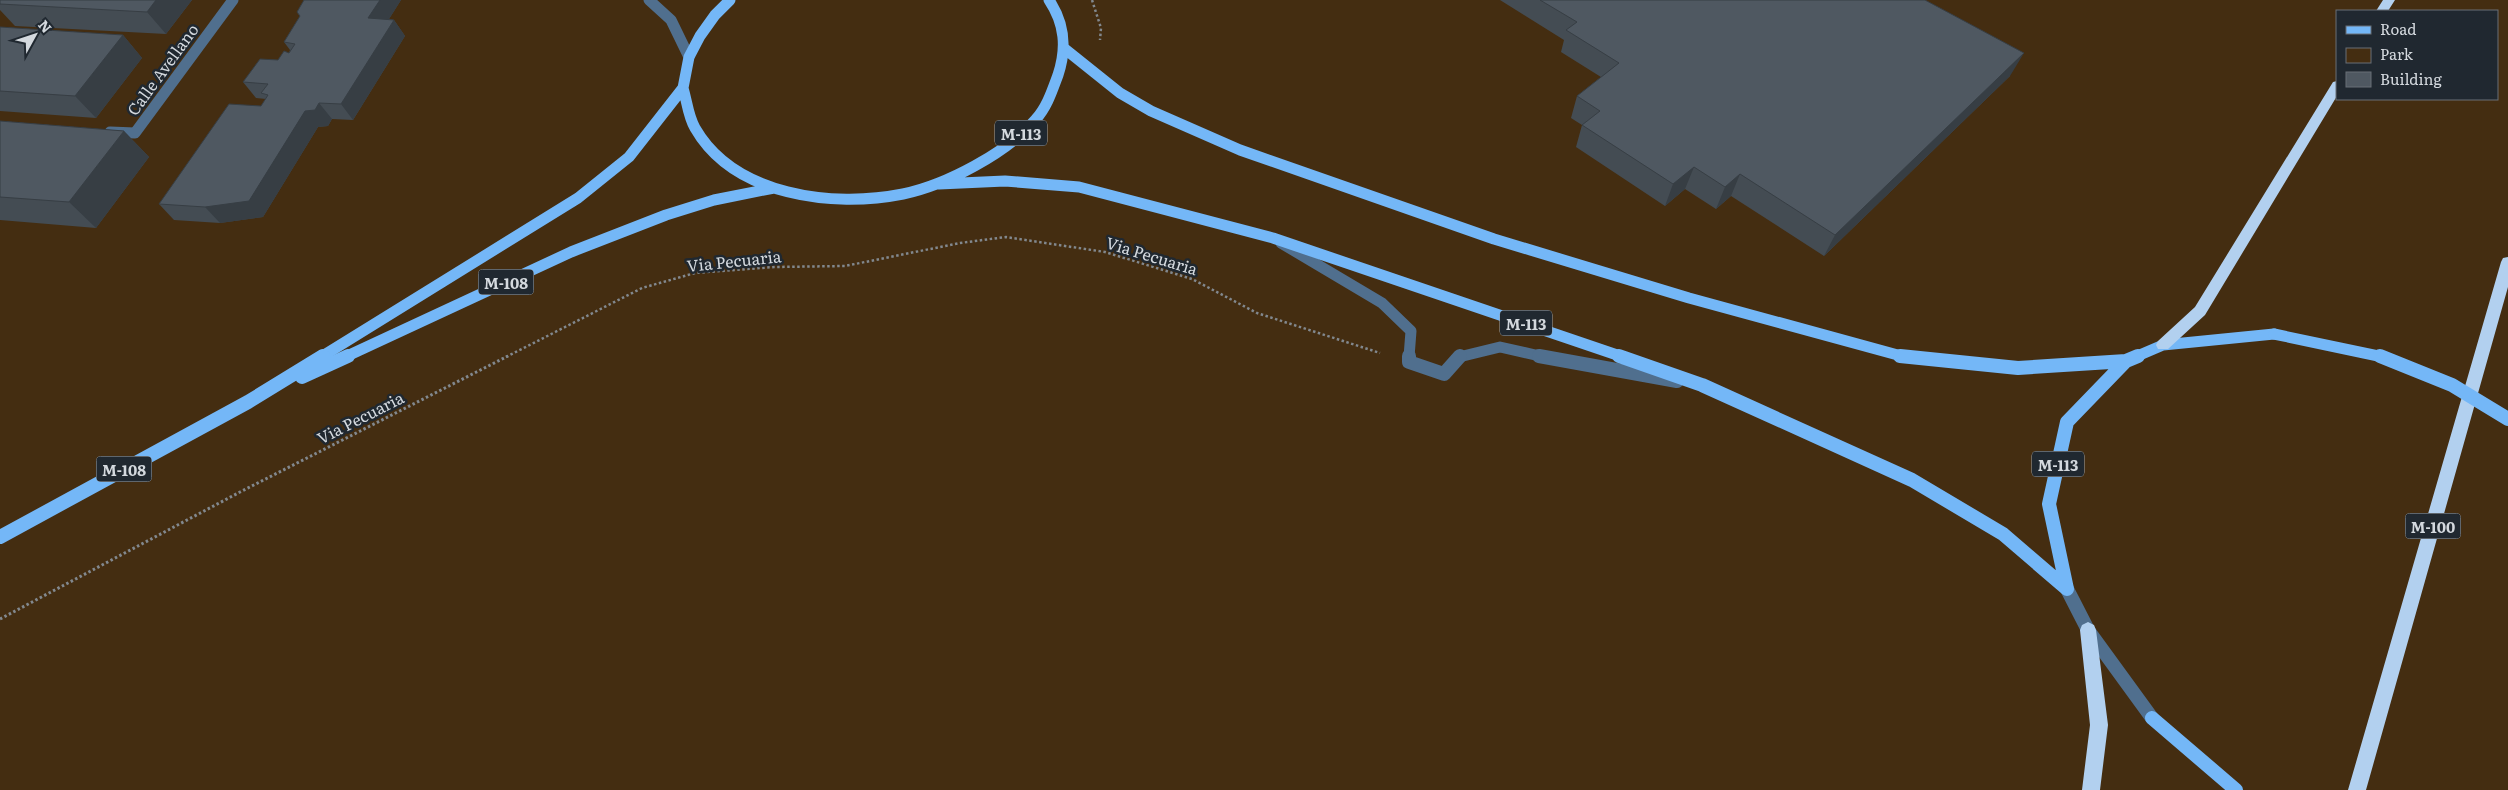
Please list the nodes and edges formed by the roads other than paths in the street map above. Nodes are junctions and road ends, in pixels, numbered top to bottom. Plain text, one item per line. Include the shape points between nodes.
1 (233, 0) edge
2 (649, 0) edge
3 (730, 0) edge
4 (1049, 0) edge
5 (1066, 49) junction
6 (689, 57) junction
7 (2336, 87) edge
8 (683, 88) junction
9 (96, 131) edge
10 (939, 184) junction
11 (774, 188) junction
12 (1273, 238) junction
13 (2508, 262) edge
14 (2163, 345) junction
15 (2126, 361) junction
16 (1702, 385) junction
17 (248, 402) junction
18 (2508, 419) edge
19 (0, 537) edge
20 (2068, 588) junction
21 (2088, 630) junction
22 (2152, 718) joint
23 (2091, 790) edge
24 (2236, 790) edge
25 (2357, 790) edge

1 - 9 street, Calle Avellano via 135,133
2 - 6 street via 671,20
3 - 6 main road, M-113 via 715,15
4 - 5 main road via 1063,29
5 - 10 main road, M-113 via 1044,108 1023,132 979,164
5 - 15 main road, M-113 via 1120,92 1151,111 1240,150 1494,239 1689,298 1904,357 2018,368
6 - 8 main road, M-113
7 - 14 highway via 2200,311
8 - 11 main road, M-113 via 692,122 714,151 740,173
8 - 17 main road, M-108 via 629,157 578,198
10 - 11 main road, M-113 via 860,201 813,197
10 - 12 main road, M-113 via 1005,181 1079,187
11 - 17 main road, M-108 via 714,200 666,215 571,252
12 - 16 main road, M-113
12 - 16 street via 1382,303 1411,331 1409,362 1444,374 1460,355 1500,347
13 - 25 highway, M-100
14 - 15 main road, M-113
14 - 18 main road, M-113, bridge via 2274,334 2378,355 2452,385
15 - 20 main road, M-113 via 2067,422 2049,504
16 - 20 main road, M-113 via 1912,480 2003,534
17 - 19 main road, M-108
20 - 21 street, M-113
21 - 22 street, M-113
21 - 23 highway, M-113 via 2099,725
22 - 24 main road, M-113

